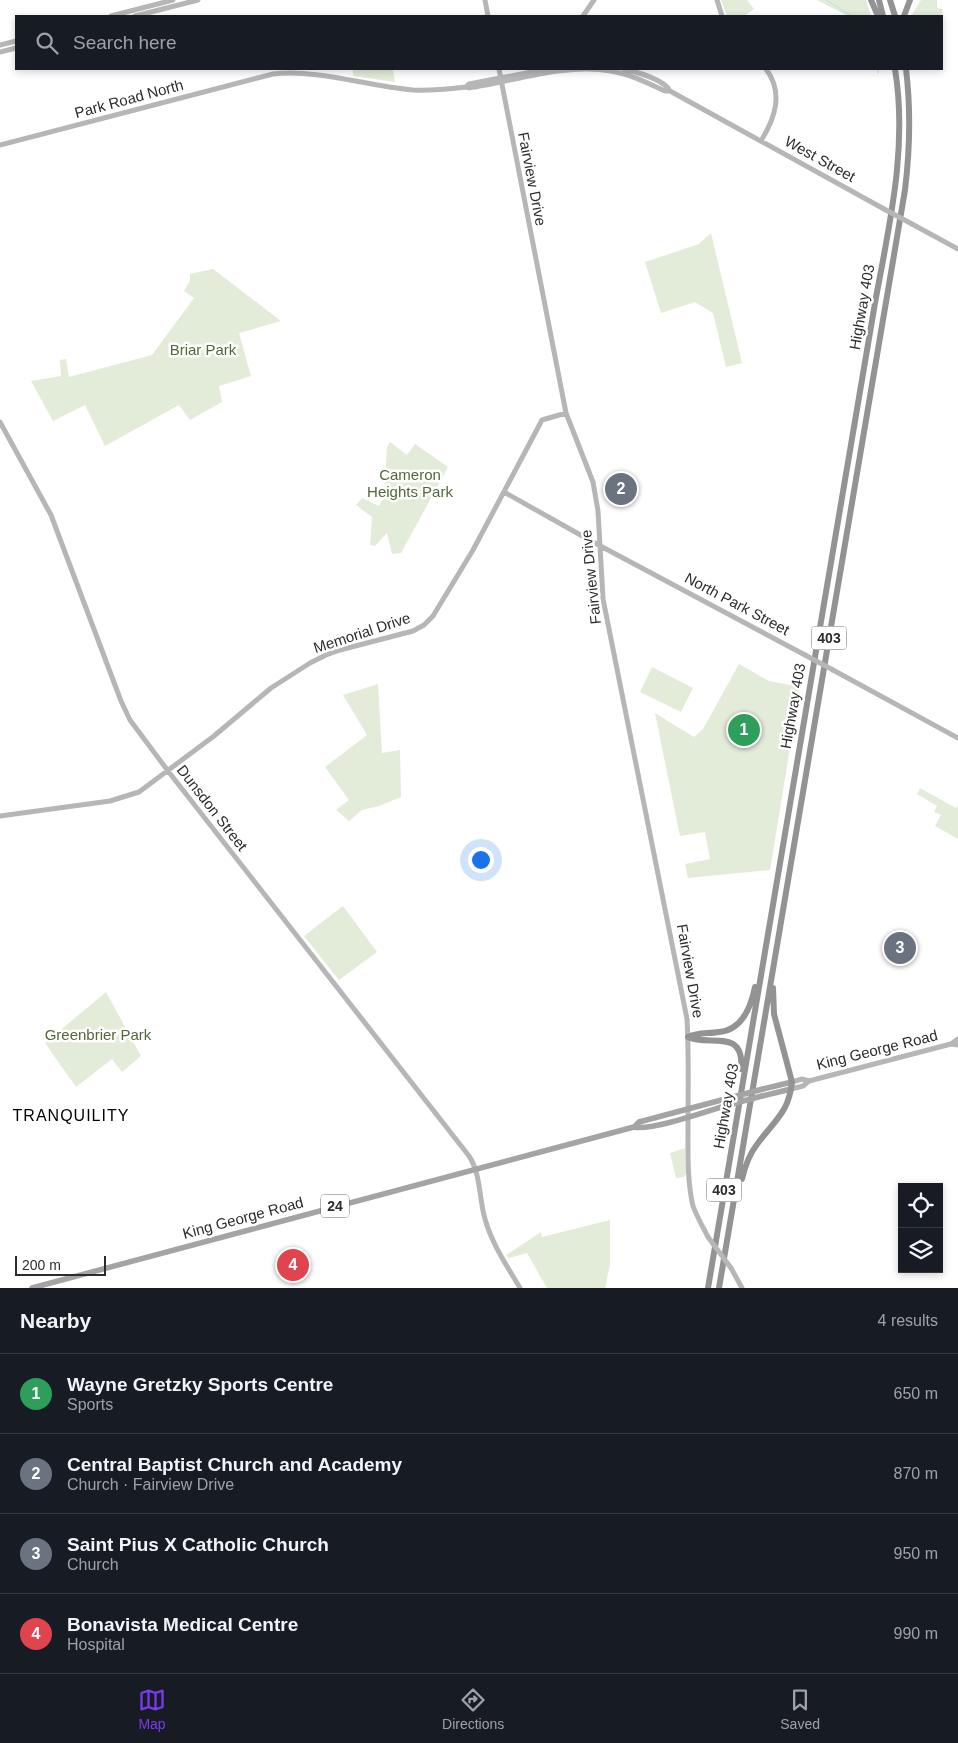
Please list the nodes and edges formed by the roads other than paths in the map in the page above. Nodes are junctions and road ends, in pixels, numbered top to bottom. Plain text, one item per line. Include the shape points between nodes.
1 (173, 0) edge
2 (198, 0) edge
3 (485, 0) edge
4 (594, 0) edge
5 (717, 0) edge
6 (871, 0) edge
7 (879, 0) edge
8 (890, 0) edge
9 (910, 0) edge
10 (115, 15) edge
11 (139, 15) edge
12 (488, 15) edge
13 (584, 15) edge
14 (722, 15) edge
15 (878, 15) edge
16 (883, 15) edge
17 (895, 15) edge
18 (904, 15) edge
19 (15, 41) edge
20 (0, 45) edge
21 (15, 48) edge
22 (0, 52) edge
23 (499, 70) edge
24 (561, 70) edge
25 (594, 70) edge
26 (627, 70) edge
27 (767, 70) edge
28 (895, 70) edge
29 (906, 70) edge
30 (546, 71) edge
31 (293, 72) joint
32 (501, 80) junction
33 (670, 91) junction
34 (761, 141) junction
35 (0, 145) edge
36 (958, 249) edge
37 (566, 413) junction
38 (0, 422) edge
39 (504, 492) junction
40 (600, 546) junction
41 (958, 738) edge
42 (168, 771) junction
43 (0, 816) edge
44 (767, 937) junction
45 (775, 952) junction
46 (688, 1037) junction
47 (958, 1039) edge
48 (951, 1044) junction
49 (958, 1045) edge
50 (791, 1086) junction
51 (741, 1093) junction
52 (728, 1101) junction
53 (688, 1109) junction
54 (688, 1116) junction
55 (634, 1127) junction
56 (475, 1169) junction
57 (733, 1206) junction
58 (32, 1288) edge
59 (520, 1288) edge
60 (708, 1288) edge
61 (719, 1288) edge
62 (742, 1288) edge

1 - 10 main road
2 - 11 main road
3 - 12 main road
4 - 13 main road
5 - 14 main road
6 - 15 highway
7 - 16 highway
8 - 17 highway
9 - 18 highway
19 - 20 main road
21 - 22 main road
23 - 32 main road, Fairview Drive
24 - 30 main road, West Street
25 - 33 main road, West Street via 612,71
26 - 33 main road, West Street via 655,79 668,86
27 - 34 main road via 777,100 772,122
28 - 44 highway, Highway 403 / 403 via 900,126 896,186
29 - 45 highway, Highway 403 / 403 via 910,120 905,190
30 - 32 main road, West Street
31 - 32 main road, West Street via 413,90 466,87
31 - 35 main road, Park Road North via 272,74
32 - 37 main road, Fairview Drive
33 - 34 main road, West Street
34 - 36 main road, West Street, bridge
37 - 39 main road, Memorial Drive via 542,420
37 - 40 main road, Fairview Drive via 593,482
38 - 42 main road, Dunsdon Street via 51,515 130,720
39 - 40 main road, North Park Street
39 - 42 main road, Memorial Drive via 434,616 424,625 413,631 326,655 310,663 271,688
40 - 41 main road, North Park Street, bridge
40 - 46 main road, Fairview Drive via 603,599
42 - 43 main road, Memorial Drive via 130,796
42 - 56 main road, Dunsdon Street via 469,1156
44 - 46 highway via 745,1016 730,1030 694,1033
44 - 51 highway, Highway 403 / 403
45 - 50 highway via 774,1014
45 - 57 highway, Highway 403 / 403
46 - 51 highway via 728,1041 734,1046 740,1053 742,1064
46 - 53 main road, Fairview Drive
47 - 48 main road, King George Road
48 - 49 main road, King George Road
48 - 50 main road, King George Road via 809,1081 802,1079
50 - 52 main road, King George Road / 24, bridge via 762,1096
50 - 52 main road, King George Road / 24, bridge via 763,1089
50 - 57 highway via 783,1112 749,1156
51 - 60 highway, Highway 403 / 403
52 - 53 main road, King George Road / 24
52 - 54 main road, King George Road / 24
53 - 54 main road, Fairview Drive
53 - 55 main road, King George Road / 24 via 640,1122
54 - 55 main road, King George Road / 24
54 - 62 main road, Fairview Drive, bridge via 693,1206 708,1237
55 - 56 main road, King George Road / 24
56 - 58 main road, King George Road / 24
56 - 59 main road, Dunsdon Street via 492,1238
57 - 61 highway, Highway 403 / 403

